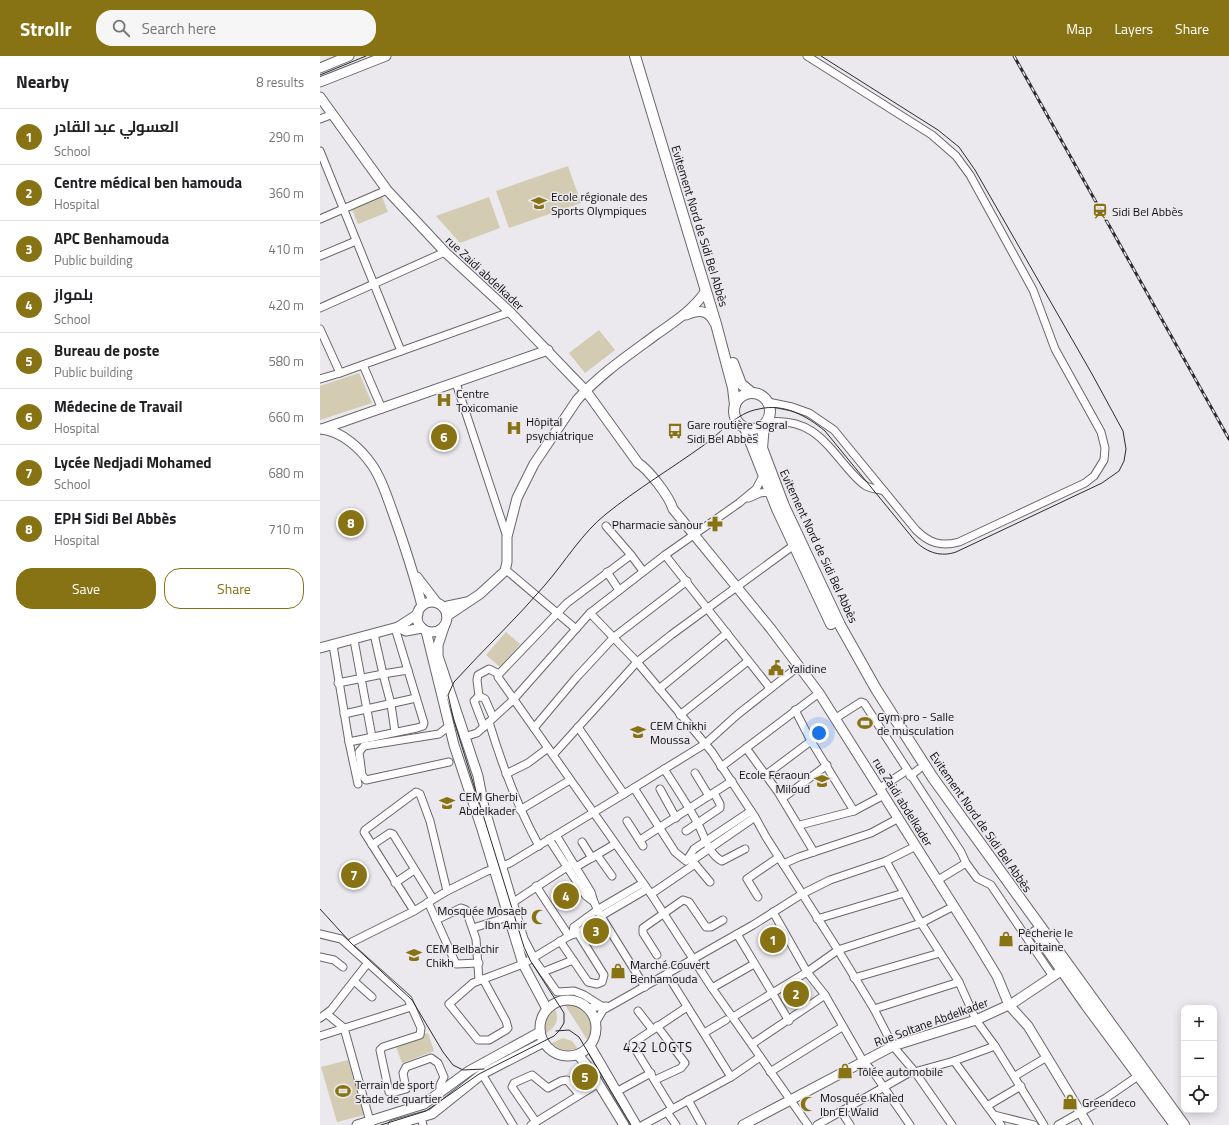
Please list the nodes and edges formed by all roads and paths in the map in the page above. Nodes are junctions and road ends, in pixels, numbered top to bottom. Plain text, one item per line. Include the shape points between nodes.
1 (349, 56) edge
2 (386, 56) edge
3 (635, 56) edge
4 (643, 56) edge
5 (807, 56) edge
6 (320, 68) edge
7 (320, 82) edge
8 (320, 97) edge
9 (333, 114) junction
10 (320, 119) edge
11 (320, 151) edge
12 (387, 190) junction
13 (344, 208) junction
14 (320, 219) edge
15 (356, 241) junction
16 (445, 252) junction
17 (320, 256) edge
18 (373, 285) junction
19 (705, 292) junction
20 (320, 308) edge
21 (510, 312) junction
22 (679, 318) junction
23 (716, 324) junction
24 (320, 329) edge
25 (548, 350) junction
26 (401, 351) junction
27 (363, 365) junction
28 (340, 373) junction
29 (320, 380) edge
30 (456, 383) junction
31 (586, 390) junction
32 (752, 393) junction
33 (768, 402) junction
34 (735, 405) junction
35 (382, 409) junction
36 (766, 424) junction
37 (745, 428) junction
38 (321, 429) edge
39 (764, 474) junction
40 (874, 478) junction
41 (865, 485) junction
42 (884, 491) junction
43 (770, 492) junction
44 (739, 503) junction
45 (606, 526) dead end
46 (694, 536) junction
47 (507, 537) junction
48 (794, 545) junction
49 (631, 555) junction
50 (665, 555) junction
51 (505, 569) junction
52 (413, 570) junction
53 (643, 571) junction
54 (607, 572) junction
55 (687, 581) junction
56 (737, 587) junction
57 (619, 590) junction
58 (467, 602) junction
59 (440, 605) junction
60 (708, 608) junction
61 (420, 610) junction
62 (590, 613) junction
63 (558, 614) junction
64 (448, 616) junction
65 (444, 626) junction
66 (397, 628) junction
67 (576, 629) junction
68 (424, 630) junction
69 (727, 633) junction
70 (374, 634) junction
71 (614, 637) junction
72 (354, 640) junction
73 (333, 645) junction
74 (320, 648) edge
75 (748, 661) junction
76 (637, 662) junction
77 (799, 666) junction
78 (408, 670) junction
79 (383, 674) junction
80 (499, 674) junction
81 (362, 678) junction
82 (338, 683) junction
83 (770, 688) junction
84 (659, 689) junction
85 (819, 692) junction
86 (479, 696) junction
87 (416, 698) junction
88 (513, 700) junction
89 (391, 704) junction
90 (368, 709) junction
91 (795, 710) junction
92 (344, 714) junction
93 (680, 715) junction
94 (836, 718) junction
95 (489, 722) junction
96 (449, 726) junction
97 (578, 727) junction
98 (534, 728) junction
99 (395, 732) junction
100 (372, 737) junction
101 (464, 737) junction
102 (811, 741) junction
103 (349, 742) junction
104 (704, 744) junction
105 (548, 748) junction
106 (746, 748) junction
107 (553, 755) junction
108 (448, 762) dead end
109 (827, 766) junction
110 (721, 767) junction
111 (664, 768) junction
112 (919, 769) junction
113 (695, 773) dead end
114 (908, 773) junction
115 (506, 774) junction
116 (767, 774) junction
117 (570, 780) junction
118 (732, 781) junction
119 (358, 784) dead end
120 (634, 788) junction
121 (660, 790) dead end
122 (882, 792) junction
123 (624, 794) junction
124 (711, 794) junction
125 (782, 798) junction
126 (520, 810) junction
127 (690, 810) junction
128 (854, 811) junction
129 (593, 813) junction
130 (753, 814) junction
131 (676, 818) junction
132 (899, 818) junction
133 (627, 821) dead end
134 (698, 823) junction
135 (800, 825) junction
136 (659, 828) junction
137 (686, 831) dead end
138 (556, 835) junction
139 (549, 839) junction
140 (582, 842) dead end
141 (615, 844) junction
142 (708, 844) junction
143 (372, 845) junction
144 (538, 846) junction
145 (916, 846) junction
146 (745, 849) dead end
147 (814, 852) junction
148 (595, 856) junction
149 (779, 857) junction
150 (687, 859) junction
151 (886, 861) junction
152 (966, 863) junction
153 (696, 864) junction
154 (783, 864) junction
155 (574, 865) junction
156 (566, 867) junction
157 (497, 868) junction
158 (414, 870) junction
159 (612, 876) dead end
160 (938, 880) junction
161 (710, 882) dead end
162 (395, 883) junction
163 (536, 886) junction
164 (647, 888) junction
165 (447, 891) junction
166 (904, 893) junction
167 (802, 894) junction
168 (758, 897) dead end
169 (431, 901) junction
170 (594, 902) junction
171 (512, 903) junction
172 (954, 906) junction
173 (414, 910) junction
174 (772, 912) junction
175 (600, 913) junction
176 (663, 913) junction
177 (508, 917) junction
178 (817, 919) junction
179 (436, 920) junction
180 (723, 920) dead end
181 (921, 923) junction
182 (474, 928) junction
183 (573, 933) junction
184 (320, 934) edge
185 (737, 934) junction
186 (560, 941) junction
187 (349, 946) junction
188 (838, 950) junction
189 (940, 953) junction
190 (657, 955) dead end
191 (320, 957) edge
192 (533, 958) junction
193 (694, 959) junction
194 (573, 960) junction
195 (479, 963) junction
196 (367, 964) junction
197 (523, 964) junction
198 (754, 964) junction
199 (343, 967) dead end
200 (1061, 970) junction
201 (543, 972) junction
202 (807, 972) junction
203 (667, 974) junction
204 (1052, 975) junction
205 (854, 978) junction
206 (481, 979) junction
207 (354, 981) junction
208 (959, 982) junction
209 (645, 987) junction
210 (712, 988) junction
211 (771, 993) junction
212 (825, 995) junction
213 (372, 997) dead end
214 (1009, 1004) junction
215 (612, 1005) junction
216 (411, 1007) junction
217 (603, 1007) junction
218 (687, 1007) junction
219 (588, 1008) junction
220 (547, 1009) junction
221 (874, 1009) junction
222 (638, 1011) dead end
223 (327, 1014) junction
224 (320, 1018) edge
225 (730, 1018) junction
226 (976, 1020) junction
227 (790, 1021) junction
228 (596, 1022) junction
229 (842, 1027) junction
230 (344, 1028) junction
231 (654, 1028) junction
232 (540, 1032) junction
233 (704, 1033) junction
234 (320, 1036) edge
235 (544, 1042) junction
236 (752, 1044) junction
237 (590, 1046) junction
238 (893, 1046) junction
239 (995, 1046) junction
240 (578, 1055) junction
241 (760, 1057) junction
242 (1047, 1057) junction
243 (863, 1061) junction
244 (954, 1061) junction
245 (770, 1072) junction
246 (914, 1072) junction
247 (482, 1074) junction
248 (653, 1076) junction
249 (1015, 1076) junction
250 (1138, 1076) junction
251 (731, 1077) junction
252 (599, 1083) junction
253 (1021, 1086) junction
254 (883, 1087) junction
255 (616, 1092) junction
256 (440, 1093) junction
257 (579, 1094) junction
258 (688, 1100) junction
259 (790, 1100) junction
260 (987, 1106) junction
261 (670, 1111) junction
262 (841, 1111) junction
263 (1080, 1113) junction
264 (994, 1116) junction
265 (422, 1121) edge
266 (370, 1123) edge
267 (533, 1124) edge
268 (357, 1125) edge
269 (393, 1125) edge
270 (513, 1125) edge
271 (624, 1125) edge
272 (636, 1125) edge
273 (644, 1125) edge
274 (676, 1125) edge
275 (702, 1125) edge
276 (742, 1125) edge
277 (808, 1125) edge
278 (817, 1125) edge
279 (850, 1125) edge
280 (910, 1125) edge
281 (952, 1125) edge
282 (1001, 1125) edge
283 (1034, 1125) edge
284 (1044, 1125) edge
285 (1058, 1125) edge
286 (1088, 1125) edge
287 (1175, 1125) edge
288 (1184, 1125) edge

1 - 6 main road
2 - 7 main road
3 - 19 highway, Evitement Nord de Sidi Bel Abbès
4 - 32 highway, Evitement Nord de Sidi Bel Abbès via 736,374 741,384
5 - 42 street via 932,135 962,165 980,192 1030,285 1055,349 1104,440 1104,460 1090,480 949,544 933,542 922,536
8 - 9 main road, rue Zaidi abdelkader
9 - 10 street
9 - 12 main road, rue Zaidi abdelkader
11 - 13 street
12 - 13 street
12 - 16 main road, rue Zaidi abdelkader
13 - 14 street
13 - 15 street
15 - 17 street
15 - 18 street
16 - 18 street
16 - 21 main road, rue Zaidi abdelkader
18 - 20 street
18 - 26 street
19 - 22 main road
19 - 23 highway, Evitement Nord de Sidi Bel Abbès
21 - 25 main road, rue Zaidi abdelkader
21 - 26 street
22 - 23 main road via 700,311 710,314
22 - 31 main road
23 - 34 highway, Evitement Nord de Sidi Bel Abbès
24 - 28 street
25 - 30 main road
25 - 31 main road, rue Zaidi abdelkader
26 - 27 street
27 - 28 street
27 - 35 street
28 - 29 street
30 - 35 main road
30 - 47 street
31 - 46 main road, rue Zaidi abdelkader via 638,463 640,472 673,508
31 - 47 main road via 527,476 513,508
32 - 33 highway via 764,397
32 - 34 highway via 743,395
33 - 36 highway via 770,413
33 - 40 street via 800,409 827,424
34 - 37 highway via 735,416
35 - 38 main road
36 - 37 highway via 755,429
36 - 41 street via 781,421 796,423 813,431
36 - 288 highway, Evitement Nord de Sidi Bel Abbès via 762,448 784,506 840,625 876,689 950,802
37 - 39 highway, Evitement Nord de Sidi Bel Abbès
38 - 52 main road via 336,433 349,441 372,465 385,490
39 - 43 highway, Evitement Nord de Sidi Bel Abbès
39 - 44 street via 756,489
40 - 41 street
40 - 42 street
41 - 42 street
43 - 44 street via 760,493
43 - 48 highway, Evitement Nord de Sidi Bel Abbès
44 - 46 street
45 - 49 street
46 - 50 street
46 - 56 main road, rue Zaidi abdelkader
47 - 51 main road
48 - 56 street
48 - 112 highway, Evitement Nord de Sidi Bel Abbès via 834,630
49 - 53 street
49 - 54 street
50 - 53 street
50 - 55 street
51 - 58 main road via 500,578
51 - 63 street
52 - 59 main road
52 - 61 main road
53 - 57 street
54 - 57 street
54 - 63 street via 567,603
55 - 60 street
55 - 71 street
56 - 60 street
56 - 77 main road, rue Zaidi abdelkader
57 - 62 street
58 - 59 main road
58 - 64 main road
59 - 61 main road via 429,603
59 - 64 main road
60 - 69 street
60 - 76 street
61 - 66 main road
61 - 68 main road via 418,622
62 - 67 street
62 - 71 street
63 - 67 street
63 - 80 street
64 - 65 main road
65 - 68 main road via 436,632
65 - 101 main road via 438,645 438,656
66 - 68 main road via 406,631
66 - 70 main road
66 - 78 street
67 - 88 street
68 - 96 main road
69 - 75 street
69 - 84 street
70 - 72 main road
70 - 79 street
71 - 76 street
71 - 98 street
72 - 73 main road
72 - 81 street
73 - 74 main road
73 - 82 street
75 - 83 street
75 - 93 street
76 - 84 street
76 - 97 street
77 - 83 street
77 - 85 main road, rue Zaidi abdelkader
78 - 79 street
78 - 87 street
79 - 81 street
79 - 89 street
80 - 86 street via 489,669 478,675
80 - 88 street via 500,681
81 - 82 street
81 - 90 street
82 - 92 street
83 - 104 street
84 - 93 street
85 - 91 street
85 - 94 main road, rue Zaidi abdelkader
86 - 95 street via 485,699
86 - 95 street via 474,701
87 - 89 street
87 - 99 street via 423,726
88 - 95 street
88 - 98 street
89 - 90 street
89 - 99 street
90 - 92 street
90 - 100 street
91 - 102 street
91 - 106 street
92 - 103 street
93 - 104 street
94 - 114 street via 861,702 864,703
94 - 122 main road, rue Zaidi abdelkader
95 - 101 street via 474,735
95 - 115 street
96 - 108 street via 439,734 364,746 359,752 362,775 366,780
96 - 157 main road
97 - 107 street
97 - 123 street
98 - 105 street
99 - 100 street
100 - 103 street
101 - 157 main road via 478,776
102 - 109 street
102 - 116 street
103 - 119 street
104 - 110 street
104 - 111 street
105 - 107 street
105 - 115 street via 528,763
106 - 110 street
106 - 116 street
107 - 117 street
109 - 125 street
109 - 128 street
110 - 118 street
111 - 120 street
111 - 127 street
112 - 114 street
112 - 200 highway, Evitement Nord de Sidi Bel Abbès
113 - 124 street
114 - 122 street
114 - 152 street
115 - 126 street
116 - 125 street
117 - 126 street
117 - 129 street
118 - 124 street
118 - 130 street
120 - 123 street
120 - 136 street
121 - 131 street
122 - 128 street
122 - 132 main road, rue Zaidi abdelkader
123 - 129 street
124 - 127 street
124 - 134 street via 721,807
125 - 135 street
126 - 144 street
127 - 131 street
127 - 134 street
128 - 135 street
129 - 138 street
129 - 141 street
130 - 142 street
130 - 149 street
131 - 136 street
132 - 145 main road, rue Zaidi abdelkader
132 - 147 street via 871,834
133 - 136 street via 642,843
134 - 137 street
134 - 142 street
135 - 147 street
136 - 150 street via 679,857
138 - 139 street
138 - 155 street
139 - 144 street
139 - 156 street
140 - 148 street
141 - 148 street
141 - 164 street
142 - 146 street via 722,861
142 - 150 street via 696,858
143 - 158 street via 392,833
143 - 162 street
143 - 165 street via 365,830 418,792 430,821
144 - 157 street
145 - 151 street
145 - 160 main road, rue Zaidi abdelkader
147 - 154 street
148 - 155 street
148 - 159 street
149 - 154 street
149 - 168 street via 747,880
150 - 153 street
151 - 166 street
151 - 167 street via 830,880
152 - 160 street
152 - 204 street via 977,878 991,885
153 - 161 street
153 - 164 street
154 - 167 street
155 - 156 street
155 - 170 street via 592,892
156 - 163 street
156 - 170 street via 586,896
157 - 165 street
157 - 171 main road
157 - 177 main road
158 - 162 street
158 - 169 street
160 - 172 main road, rue Zaidi abdelkader
162 - 173 street
163 - 171 street
163 - 183 street
164 - 175 street
164 - 176 street
165 - 169 street
166 - 178 street
166 - 181 street
167 - 174 street
167 - 178 street
169 - 173 street
169 - 179 street
170 - 175 street
171 - 192 main road
172 - 181 street
172 - 214 main road, rue Zaidi abdelkader via 997,976
173 - 187 street via 352,942
174 - 185 street
174 - 202 street
175 - 183 street
175 - 209 street
176 - 180 street via 685,900 706,927
176 - 190 street via 642,930
176 - 193 street
177 - 182 street
177 - 197 main road
178 - 188 street
179 - 182 street via 461,908 466,910
179 - 195 street via 456,964
181 - 188 street
181 - 189 street
182 - 195 street
183 - 186 street
183 - 194 street via 604,975 602,982 588,982
184 - 187 street via 341,939
185 - 193 street
185 - 198 street
186 - 192 street
186 - 194 street
187 - 196 street
188 - 202 street
188 - 205 street
189 - 205 street
189 - 208 street
191 - 199 street via 334,960
192 - 197 street
192 - 201 street
193 - 203 street
193 - 210 street
194 - 201 street
195 - 206 street
196 - 207 street
196 - 216 street via 408,999
197 - 206 street
197 - 220 main road
198 - 210 street
198 - 211 street
200 - 204 main road, Rue Soltane Abdelkader
200 - 250 highway, Evitement Nord de Sidi Bel Abbès
201 - 217 street via 558,992 574,991 584,994
202 - 211 street
202 - 212 street
203 - 209 street
203 - 218 street
204 - 214 main road, Rue Soltane Abdelkader
205 - 221 street
206 - 206 street via 508,1028 483,1041 475,1038 449,1004
207 - 213 street
207 - 223 street
208 - 221 street
208 - 226 street
209 - 215 street
210 - 225 street
211 - 225 street
211 - 227 street
212 - 227 street
212 - 229 street
214 - 226 main road, Rue Soltane Abdelkader
214 - 242 main road, rue Zaidi abdelkader via 1028,1026
215 - 217 street
215 - 228 street via 603,1010
216 - 230 street
216 - 256 street via 421,1028 421,1034 380,1050 388,1090 392,1093 404,1090 407,1087 403,1073 406,1068 431,1058 438,1063 444,1077
217 - 219 street
218 - 231 street
218 - 233 street
219 - 220 main road via 570,1000 558,1002
219 - 228 main road
220 - 232 main road via 540,1024
221 - 238 street
222 - 231 street
223 - 224 street
223 - 230 street
225 - 233 street
225 - 236 street
226 - 238 main road, Rue Soltane Abdelkader
226 - 239 street
227 - 236 street
228 - 237 main road via 594,1039
229 - 243 street
229 - 245 street
230 - 234 street
230 - 266 street
231 - 248 street via 633,1043
231 - 248 street via 685,1063 681,1068
232 - 235 main road
232 - 256 main road via 470,1071
233 - 251 street
235 - 240 main road via 562,1056
235 - 247 main road
236 - 241 street
237 - 240 main road
237 - 255 main road
238 - 243 main road, Rue Soltane Abdelkader
238 - 246 street
239 - 244 street
239 - 249 street
240 - 252 main road
241 - 245 street
241 - 251 street
242 - 249 street
242 - 263 main road, rue Zaidi abdelkader
243 - 254 street
243 - 259 main road, Rue Soltane Abdelkader
244 - 246 street
244 - 260 street
245 - 259 street
246 - 254 street
246 - 281 street
247 - 265 main road
247 - 270 street
248 - 255 street
248 - 261 street
249 - 253 street
250 - 263 street
250 - 287 highway, Evitement Nord de Sidi Bel Abbès
251 - 258 street
252 - 257 street
252 - 271 main road
253 - 260 street
253 - 284 street
254 - 262 street
254 - 280 street
255 - 272 main road
256 - 266 main road via 424,1104
257 - 267 street
257 - 267 street via 567,1080 548,1088 532,1075 514,1083 512,1087
258 - 261 street
258 - 275 street
259 - 276 main road, Rue Soltane Abdelkader
259 - 277 street
260 - 264 street
261 - 273 street
261 - 274 street
262 - 278 street
262 - 279 street
263 - 285 street
263 - 286 main road, rue Zaidi abdelkader
264 - 282 street
264 - 283 street
265 - 269 main road
266 - 268 main road

